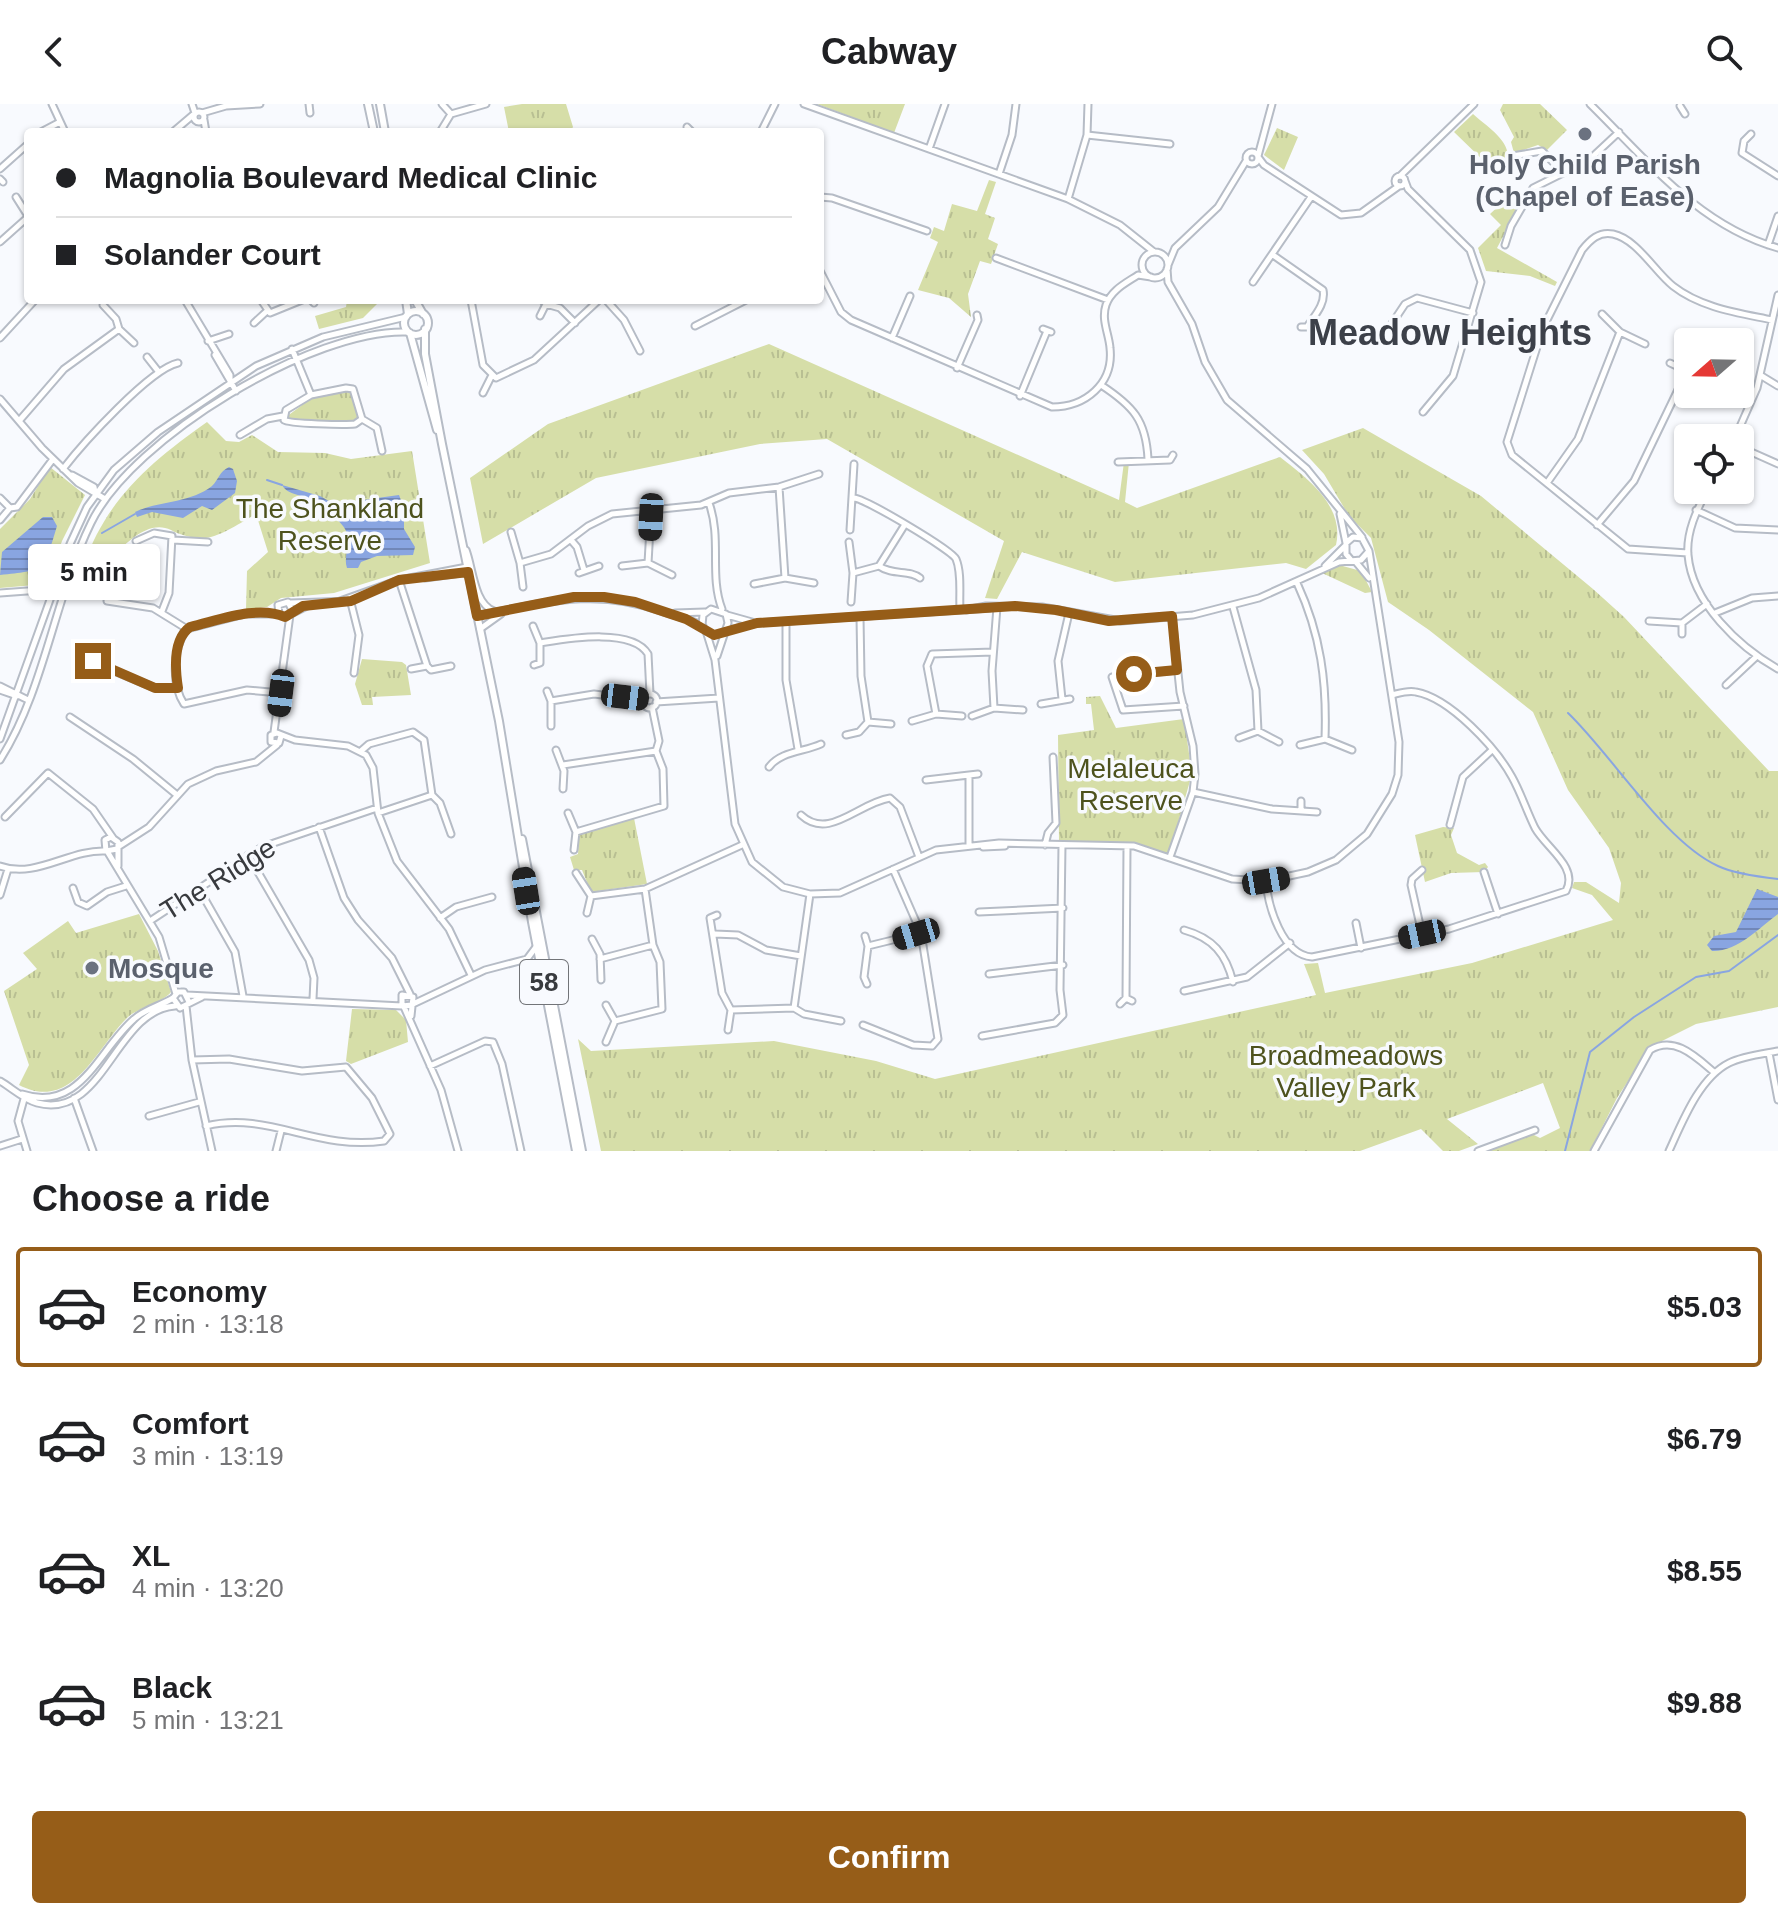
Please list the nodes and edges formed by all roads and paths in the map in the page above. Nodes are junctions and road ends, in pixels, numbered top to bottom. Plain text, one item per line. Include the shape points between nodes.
1 (52, 104) edge
2 (193, 104) edge
3 (260, 104) edge
4 (309, 104) edge
5 (368, 104) edge
6 (380, 104) edge
7 (442, 104) edge
8 (486, 104) edge
9 (804, 104) edge
10 (945, 104) edge
11 (1016, 104) edge
12 (1088, 104) edge
13 (1272, 104) edge
14 (1474, 104) edge
15 (1590, 104) edge
16 (1691, 104) edge
17 (773, 105) edge
18 (1683, 110) dead end
19 (310, 113) dead end
20 (451, 114) junction
21 (199, 117) junction
22 (60, 122) junction
23 (49, 128) edge
24 (63, 128) edge
25 (178, 128) edge
26 (204, 128) edge
27 (373, 128) edge
28 (384, 128) edge
29 (442, 128) edge
30 (763, 128) edge
31 (1266, 130) junction
32 (1619, 132) junction
33 (1751, 134) dead end
34 (1087, 135) junction
35 (24, 148) edge
36 (929, 149) junction
37 (1175, 151) dead end
38 (1251, 152) junction
39 (1512, 156) dead end
40 (1258, 157) junction
41 (1251, 164) junction
42 (1264, 165) junction
43 (0, 169) edge
44 (1563, 172) junction
45 (999, 174) junction
46 (1778, 176) edge
47 (1401, 181) junction
48 (16, 197) dead end
49 (824, 197) edge
50 (1311, 197) junction
51 (1068, 199) junction
52 (24, 210) edge
53 (1778, 216) edge
54 (24, 220) edge
55 (927, 231) dead end
56 (0, 242) edge
57 (1139, 243) junction
58 (1505, 245) dead end
59 (1768, 245) junction
60 (1175, 248) junction
61 (1778, 248) edge
62 (1155, 252) junction
63 (1273, 255) junction
64 (996, 257) dead end
65 (1143, 261) junction
66 (1167, 267) junction
67 (1138, 275) junction
68 (1153, 277) junction
69 (1168, 282) junction
70 (1252, 283) dead end
71 (824, 286) edge
72 (1778, 295) edge
73 (907, 297) dead end
74 (1108, 300) junction
75 (31, 304) edge
76 (187, 304) edge
77 (263, 304) edge
78 (293, 304) edge
79 (406, 304) edge
80 (417, 304) edge
81 (472, 304) edge
82 (543, 304) edge
83 (549, 304) edge
84 (595, 304) edge
85 (610, 304) edge
86 (738, 304) edge
87 (103, 305) dead end
88 (267, 311) junction
89 (1473, 313) junction
90 (423, 314) junction
91 (1602, 314) dead end
92 (407, 316) junction
93 (540, 316) dead end
94 (979, 319) dead end
95 (1772, 320) junction
96 (254, 323) dead end
97 (575, 323) junction
98 (695, 326) dead end
99 (1390, 326) dead end
100 (1306, 328) dead end
101 (119, 329) junction
102 (425, 329) junction
103 (1047, 331) dead end
104 (1620, 332) junction
105 (409, 333) junction
106 (229, 334) dead end
107 (0, 338) edge
108 (892, 338) junction
109 (208, 341) junction
110 (134, 343) dead end
111 (1645, 344) dead end
112 (292, 349) junction
113 (640, 351) dead end
114 (147, 357) dead end
115 (296, 359) junction
116 (178, 363) dead end
117 (1670, 363) dead end
118 (1674, 365) edge
119 (957, 368) junction
120 (158, 371) junction
121 (1760, 375) junction
122 (491, 377) junction
123 (229, 378) junction
124 (1101, 385) junction
125 (1778, 386) edge
126 (236, 391) junction
127 (483, 393) dead end
128 (311, 395) junction
129 (1020, 396) junction
130 (0, 399) edge
131 (1674, 400) edge
132 (1422, 413) dead end
133 (283, 416) junction
134 (362, 419) junction
135 (19, 421) junction
136 (1741, 424) edge
137 (240, 435) dead end
138 (442, 444) junction
139 (382, 451) dead end
140 (1754, 453) edge
141 (1173, 455) dead end
142 (53, 459) junction
143 (1148, 459) junction
144 (1118, 462) dead end
145 (854, 464) dead end
146 (1778, 464) edge
147 (63, 469) junction
148 (819, 474) dead end
149 (1547, 483) junction
150 (779, 487) junction
151 (95, 491) junction
152 (0, 498) edge
153 (854, 498) junction
154 (105, 499) junction
155 (709, 503) junction
156 (1699, 504) edge
157 (10, 508) junction
158 (1338, 509) junction
159 (1696, 510) junction
160 (651, 511) junction
161 (0, 520) edge
162 (1597, 525) junction
163 (904, 526) junction
164 (850, 530) dead end
165 (1778, 530) edge
166 (511, 532) dead end
167 (460, 534) junction
168 (1362, 538) junction
169 (173, 540) junction
170 (571, 540) junction
171 (136, 541) dead end
172 (208, 542) dead end
173 (849, 542) dead end
174 (1345, 544) junction
175 (1369, 551) junction
176 (1688, 553) junction
177 (1352, 560) junction
178 (520, 563) junction
179 (648, 563) junction
180 (599, 566) dead end
181 (622, 566) dead end
182 (879, 566) junction
183 (467, 570) junction
184 (1321, 570) junction
185 (853, 573) junction
186 (672, 575) dead end
187 (785, 578) junction
188 (920, 578) dead end
189 (399, 580) junction
190 (814, 583) dead end
191 (1297, 583) junction
192 (754, 584) dead end
193 (1373, 586) junction
194 (523, 587) dead end
195 (54, 589) junction
196 (717, 590) junction
197 (0, 593) edge
198 (1778, 596) edge
199 (350, 599) junction
200 (107, 601) dead end
201 (851, 602) dead end
202 (290, 603) junction
203 (314, 604) junction
204 (1707, 604) junction
205 (278, 605) junction
206 (994, 607) junction
207 (1233, 607) junction
208 (513, 609) junction
209 (963, 610) junction
210 (162, 611) junction
211 (708, 611) junction
212 (500, 612) junction
213 (666, 612) junction
214 (724, 612) junction
215 (261, 613) junction
216 (292, 613) junction
217 (1069, 613) junction
218 (1715, 613) junction
219 (280, 615) junction
220 (477, 616) junction
221 (1172, 616) junction
222 (860, 617) junction
223 (1649, 621) dead end
224 (786, 622) junction
225 (757, 623) junction
226 (1682, 623) junction
227 (533, 626) dead end
228 (187, 629) junction
229 (704, 629) junction
230 (480, 630) junction
231 (724, 632) junction
232 (1682, 634) dead end
233 (288, 638) junction
234 (540, 643) junction
235 (993, 652) junction
236 (1756, 657) junction
237 (88, 660) dead end
238 (715, 660) junction
239 (534, 665) dead end
240 (427, 666) junction
241 (451, 666) dead end
242 (411, 669) dead end
243 (1778, 669) edge
244 (1177, 670) junction
245 (354, 673) dead end
246 (1726, 685) dead end
247 (0, 688) edge
248 (178, 688) junction
249 (547, 691) dead end
250 (281, 693) junction
251 (650, 694) junction
252 (16, 695) junction
253 (1392, 695) junction
254 (719, 698) junction
255 (1062, 699) junction
256 (1070, 699) dead end
257 (28, 700) junction
258 (643, 700) junction
259 (551, 701) junction
260 (654, 704) junction
261 (1041, 704) dead end
262 (1184, 706) junction
263 (994, 708) junction
264 (1023, 710) dead end
265 (936, 714) junction
266 (962, 716) dead end
267 (972, 716) dead end
268 (70, 717) dead end
269 (912, 721) dead end
270 (868, 722) junction
271 (891, 724) dead end
272 (551, 726) dead end
273 (1258, 731) junction
274 (278, 735) junction
275 (846, 735) dead end
276 (1239, 738) dead end
277 (0, 739) edge
278 (1325, 739) junction
279 (295, 740) junction
280 (1279, 742) dead end
281 (276, 743) junction
282 (821, 744) dead end
283 (1300, 745) dead end
284 (798, 749) junction
285 (556, 750) dead end
286 (1352, 750) dead end
287 (1492, 750) junction
288 (656, 751) junction
289 (363, 753) junction
290 (1053, 757) dead end
291 (0, 760) edge
292 (563, 765) junction
293 (769, 767) dead end
294 (978, 774) dead end
295 (969, 775) junction
296 (926, 780) dead end
297 (563, 789) dead end
298 (1193, 792) junction
299 (177, 795) junction
300 (432, 795) junction
301 (1301, 801) dead end
302 (377, 810) junction
303 (1301, 811) junction
304 (514, 812) junction
305 (1317, 812) dead end
306 (568, 813) dead end
307 (801, 815) dead end
308 (5, 817) dead end
309 (102, 821) junction
310 (1450, 825) dead end
311 (319, 827) junction
312 (576, 832) junction
313 (451, 834) dead end
314 (135, 836) junction
315 (114, 838) junction
316 (104, 841) junction
317 (742, 845) junction
318 (971, 845) junction
319 (1045, 845) junction
320 (1062, 845) junction
321 (1127, 846) junction
322 (117, 848) junction
323 (574, 850) dead end
324 (107, 851) junction
325 (87, 852) junction
326 (248, 855) junction
327 (919, 857) junction
328 (1170, 857) junction
329 (0, 866) edge
330 (8, 869) junction
331 (893, 869) junction
332 (1422, 870) dead end
333 (119, 871) junction
334 (1484, 872) dead end
335 (576, 873) dead end
336 (1266, 881) junction
337 (126, 886) junction
338 (73, 888) dead end
339 (199, 889) junction
340 (645, 889) junction
341 (810, 894) junction
342 (0, 895) edge
343 (591, 896) junction
344 (492, 897) dead end
345 (1063, 908) junction
346 (979, 912) dead end
347 (587, 913) dead end
348 (1498, 914) junction
349 (717, 915) dead end
350 (440, 918) junction
351 (150, 921) junction
352 (1356, 923) dead end
353 (1184, 930) dead end
354 (921, 933) junction
355 (715, 934) junction
356 (1422, 934) junction
357 (865, 936) dead end
358 (592, 939) dead end
359 (1290, 943) junction
360 (653, 945) junction
361 (537, 946) junction
362 (868, 946) junction
363 (1361, 948) junction
364 (801, 956) junction
365 (600, 959) junction
366 (543, 962) junction
367 (529, 964) junction
368 (1063, 965) junction
369 (504, 966) junction
370 (989, 974) dead end
371 (471, 975) junction
372 (601, 980) dead end
373 (403, 981) junction
374 (1233, 982) junction
375 (867, 984) dead end
376 (1184, 991) dead end
377 (428, 994) junction
378 (179, 995) junction
379 (206, 995) junction
380 (411, 995) junction
381 (243, 996) junction
382 (401, 996) junction
383 (313, 999) junction
384 (383, 1003) junction
385 (412, 1004) junction
386 (1120, 1004) dead end
387 (606, 1005) dead end
388 (183, 1006) junction
389 (403, 1007) junction
390 (794, 1008) junction
391 (731, 1010) junction
392 (411, 1021) junction
393 (615, 1021) junction
394 (841, 1021) dead end
395 (552, 1025) junction
396 (863, 1025) dead end
397 (728, 1030) dead end
398 (982, 1036) dead end
399 (606, 1042) dead end
400 (1778, 1051) edge
401 (1769, 1053) junction
402 (192, 1060) junction
403 (430, 1066) junction
404 (1715, 1073) junction
405 (0, 1081) edge
406 (25, 1097) junction
407 (74, 1098) junction
408 (1778, 1100) edge
409 (199, 1102) junction
410 (149, 1116) dead end
411 (206, 1126) junction
412 (1535, 1130) dead end
413 (281, 1131) junction
414 (22, 1139) junction
415 (0, 1146) edge
416 (27, 1151) edge
417 (93, 1151) edge
418 (212, 1151) edge
419 (276, 1151) edge
420 (458, 1151) edge
421 (521, 1151) edge
422 (581, 1151) edge
423 (1478, 1151) edge
424 (1594, 1151) edge
425 (1669, 1151) edge

1 - 22 street
2 - 21 street
3 - 21 street
4 - 19 street
5 - 27 main road
6 - 28 main road
7 - 20 street
8 - 20 street
9 - 36 street
10 - 36 street
11 - 45 street
12 - 34 street
13 - 31 street
14 - 47 street
15 - 32 street
16 - 18 street
17 - 30 street
20 - 29 street
21 - 25 street
21 - 26 street
22 - 23 street
22 - 24 street
31 - 38 street
31 - 40 street
32 - 44 street via 1598,154
32 - 59 street via 1691,203
33 - 46 street via 1742,153
34 - 37 street via 1171,142
34 - 51 street
35 - 43 street
36 - 45 street
38 - 40 street
38 - 41 street
39 - 44 street via 1542,151
40 - 41 street
40 - 42 street
41 - 42 street
41 - 60 street via 1202,226
42 - 50 street
44 - 58 street via 1533,188
45 - 51 street
47 - 50 street via 1373,207 1349,215
47 - 89 street via 1475,258 1481,282
48 - 52 street
49 - 55 street
50 - 63 street
51 - 57 street via 1120,225
53 - 59 street
54 - 56 street
57 - 62 street
57 - 65 street
59 - 61 street
60 - 62 street
60 - 66 street
62 - 65 street
62 - 66 street via 1165,256
63 - 70 street
63 - 100 street via 1323,290 1324,301
64 - 74 street
65 - 67 street
65 - 68 street via 1144,271
66 - 68 street
66 - 69 street
67 - 68 street
67 - 74 street
68 - 69 street
69 - 158 street via 1227,400 1307,469
71 - 108 street via 847,317
72 - 95 street
73 - 108 street
74 - 124 street via 1104,318 1111,355
75 - 107 street
76 - 109 street
77 - 88 street
78 - 88 street
79 - 92 main road, 58
80 - 90 main road, 58
81 - 122 street via 483,365
82 - 93 street
83 - 97 street
84 - 97 street
85 - 113 street
86 - 98 street
87 - 101 street
88 - 96 street
89 - 99 street via 1417,298 1405,304
89 - 132 street via 1453,376
90 - 92 main road
90 - 102 main road, 58
91 - 104 street
92 - 105 main road, 58
92 - 112 street
94 - 119 street
95 - 121 street
95 - 149 street via 1719,309 1674,287 1618,235 1604,233 1589,241 1543,328 1507,442 1512,455
97 - 122 street via 522,367
101 - 110 street
101 - 135 street via 64,369
102 - 105 main road
102 - 138 main road, 58
103 - 129 street
104 - 111 street
104 - 149 street via 1578,439
105 - 115 street via 351,341
105 - 138 main road, 58
106 - 109 street
108 - 119 street
109 - 123 street
112 - 115 street
112 - 123 street
114 - 120 street
115 - 126 street
115 - 128 street
116 - 120 street
117 - 118 street
119 - 129 street
120 - 147 street
121 - 125 street
121 - 136 street
122 - 127 street
123 - 126 street
123 - 151 street via 134,449
124 - 129 street via 1068,406 1044,406
124 - 143 street via 1140,417
126 - 154 street via 145,455
128 - 133 street
128 - 134 street via 353,389
130 - 135 street
131 - 162 street via 1634,481
133 - 134 street via 296,425 351,425
133 - 137 street
134 - 139 street via 377,428
135 - 142 street
138 - 167 main road, 58
140 - 146 street
141 - 143 street via 1170,460
142 - 147 street
142 - 157 street via 23,501
143 - 144 street
145 - 153 street
147 - 151 street
148 - 150 street
149 - 162 street
150 - 155 street via 729,493
150 - 187 street
151 - 154 street
151 - 195 street
152 - 157 street
153 - 163 street via 869,501
153 - 164 street
154 - 257 street via 92,521
155 - 160 street
155 - 196 street via 717,531
156 - 159 street
157 - 161 street
158 - 168 street
158 - 174 street
159 - 165 street via 1735,528
159 - 176 street
160 - 170 street via 600,518
160 - 179 street
162 - 176 street via 1628,549
163 - 182 street
163 - 209 street via 948,549 956,559
166 - 178 street
167 - 183 main road, 58
167 - 212 street via 483,603
168 - 174 street
168 - 175 street
169 - 171 street via 168,533 154,533
169 - 172 street
169 - 210 street via 169,593
170 - 178 street via 551,554
170 - 180 street via 581,572
173 - 185 street
174 - 177 street
174 - 184 street
175 - 177 street
175 - 193 street
176 - 204 street
177 - 184 street
177 - 193 street
178 - 194 street
179 - 181 street
179 - 186 street
182 - 185 street
182 - 188 street
183 - 189 street
183 - 220 main road, 58
184 - 191 street
185 - 201 street
187 - 190 street
187 - 192 street
189 - 199 street
189 - 240 street
191 - 207 street
191 - 278 street via 1323,660
193 - 253 street
195 - 197 street
195 - 252 street
196 - 211 street
196 - 214 street
198 - 218 street via 1752,598
199 - 203 street
199 - 245 street via 359,635
200 - 210 street
202 - 203 street
202 - 205 street
202 - 216 street
203 - 216 street
204 - 218 street
204 - 226 street
205 - 215 street
205 - 219 street
206 - 209 street
206 - 217 street
206 - 235 street
207 - 221 street
207 - 273 street via 1256,690
208 - 212 street
208 - 213 street via 604,597
208 - 230 street
209 - 222 street
210 - 228 street
211 - 213 street
211 - 214 street
211 - 229 street
212 - 220 street
213 - 229 street
214 - 225 street
214 - 231 street
215 - 219 street
215 - 228 street
216 - 219 street
216 - 233 street
217 - 221 street via 1109,621
217 - 255 street via 1058,661
218 - 236 street
219 - 233 street
220 - 230 main road, 58
221 - 244 street
222 - 224 street
222 - 270 street
223 - 226 street
224 - 225 street
224 - 284 street via 786,680
225 - 231 street
226 - 232 street
227 - 234 street
228 - 248 street via 178,651
229 - 231 street via 714,635
229 - 238 street
230 - 304 main road, 58
231 - 238 street
233 - 250 street
234 - 239 street via 540,663
234 - 251 street via 602,636 638,645 648,654
235 - 263 street
235 - 265 street via 932,654 927,666
236 - 243 street
236 - 246 street
237 - 248 street via 155,688
238 - 254 street
240 - 241 street
240 - 242 street
244 - 262 street
244 - 262 street via 1112,677 1123,710
247 - 252 street
248 - 250 street via 188,704 247,690
249 - 259 street
250 - 274 street
251 - 258 street
251 - 260 street
252 - 257 street
252 - 277 street
253 - 287 street via 1427,695 1471,725
253 - 336 street via 1399,763 1378,821 1336,860
254 - 260 street
254 - 317 street
255 - 256 street
255 - 261 street
257 - 291 street
258 - 259 street via 594,694
258 - 260 street via 646,706
259 - 272 street
260 - 288 street
262 - 298 street via 1195,758
263 - 264 street
263 - 267 street
265 - 266 street
265 - 269 street
268 - 299 street
270 - 271 street
270 - 275 street via 859,732
273 - 276 street
273 - 280 street
274 - 279 street
274 - 281 street
274 - 281 street
278 - 283 street
278 - 286 street
279 - 281 street
279 - 289 street
281 - 299 street via 266,757 201,776
282 - 284 street
284 - 293 street
285 - 292 street
287 - 310 street via 1463,777
287 - 348 street via 1512,777 1537,831 1570,876 1566,891 1558,896
288 - 292 street
288 - 312 street via 663,769 664,806
289 - 300 street via 374,743 413,732 423,736
289 - 302 street via 373,768
290 - 319 street via 1056,823
292 - 297 street
294 - 295 street
295 - 296 street
295 - 318 street
298 - 303 street
298 - 328 street
299 - 314 street
300 - 302 street, The Ridge
300 - 313 street
301 - 303 street
302 - 311 street, The Ridge
302 - 350 street via 397,861
303 - 305 street
304 - 361 main road, 58
304 - 366 main road, 58
306 - 312 street
307 - 327 street via 811,824 829,826 855,809 890,798 900,807
308 - 309 street via 48,773
309 - 315 street
309 - 316 street
311 - 326 street, The Ridge
311 - 373 street via 344,898 392,958
312 - 323 street
314 - 315 street
314 - 322 street
315 - 316 street
315 - 322 street
316 - 324 street
316 - 325 street
317 - 340 street
317 - 341 street via 771,880
318 - 319 street
318 - 327 street
319 - 320 street
320 - 321 street
320 - 345 street
321 - 328 street
321 - 386 street via 1129,1000
322 - 324 street
322 - 333 street
324 - 325 street
324 - 333 street
325 - 330 street
326 - 339 street, The Ridge
326 - 383 street via 309,960
327 - 331 street
328 - 336 street via 1232,879
329 - 330 street
330 - 342 street
331 - 341 street via 840,893
331 - 354 street
332 - 356 street via 1411,885
333 - 337 street
334 - 348 street
335 - 343 street
336 - 359 street via 1272,919
337 - 338 street via 87,906 78,902
337 - 351 street
339 - 351 street, The Ridge
339 - 381 street via 235,952
340 - 343 street
340 - 360 street
341 - 364 street
343 - 347 street
344 - 350 street via 456,907
345 - 346 street
345 - 368 street
348 - 356 street
349 - 355 street via 710,918
350 - 371 street
351 - 378 street
352 - 363 street
353 - 374 street via 1219,949
354 - 362 street
354 - 396 street via 936,1043 913,1045
355 - 364 street via 738,935 766,950
355 - 391 street via 717,970
356 - 363 street
357 - 362 street
358 - 365 street
359 - 363 street via 1305,957
359 - 374 street
360 - 365 street
360 - 393 street via 660,962 662,1009
361 - 366 main road, 58
361 - 369 street via 527,959
362 - 375 street
364 - 390 street
365 - 372 street
366 - 367 street
366 - 395 main road, 58
366 - 422 main road, 58
367 - 369 street
367 - 395 street via 538,970
368 - 370 street
368 - 398 street via 1061,1020
369 - 371 street
371 - 377 street
373 - 380 street
373 - 382 street
374 - 376 street
377 - 380 street
377 - 385 street
378 - 379 street
378 - 388 street
378 - 388 street
378 - 406 street via 133,1020 72,1090 52,1098
379 - 381 street
379 - 388 street
380 - 382 street
380 - 385 street
381 - 383 street
382 - 384 street
382 - 389 street
383 - 384 street
384 - 389 street
385 - 389 street
385 - 392 street
387 - 393 street
388 - 402 street
388 - 407 street via 162,1009 144,1020
389 - 392 street
390 - 391 street
390 - 394 street
391 - 397 street
392 - 403 street
393 - 399 street
395 - 422 main road, 58
400 - 401 street
401 - 404 street via 1732,1062
401 - 408 street
402 - 409 street
402 - 413 street via 229,1059 302,1071 346,1067 372,1098 390,1134 384,1141 351,1146
403 - 420 street
403 - 421 street via 493,1042
404 - 424 street via 1677,1046 1650,1050
404 - 425 street
405 - 406 street
406 - 407 street via 45,1105
406 - 414 street via 18,1121
407 - 417 street
409 - 410 street
409 - 411 street
411 - 413 street via 245,1122
411 - 418 street
412 - 423 street
413 - 419 street
414 - 415 street
414 - 416 street

